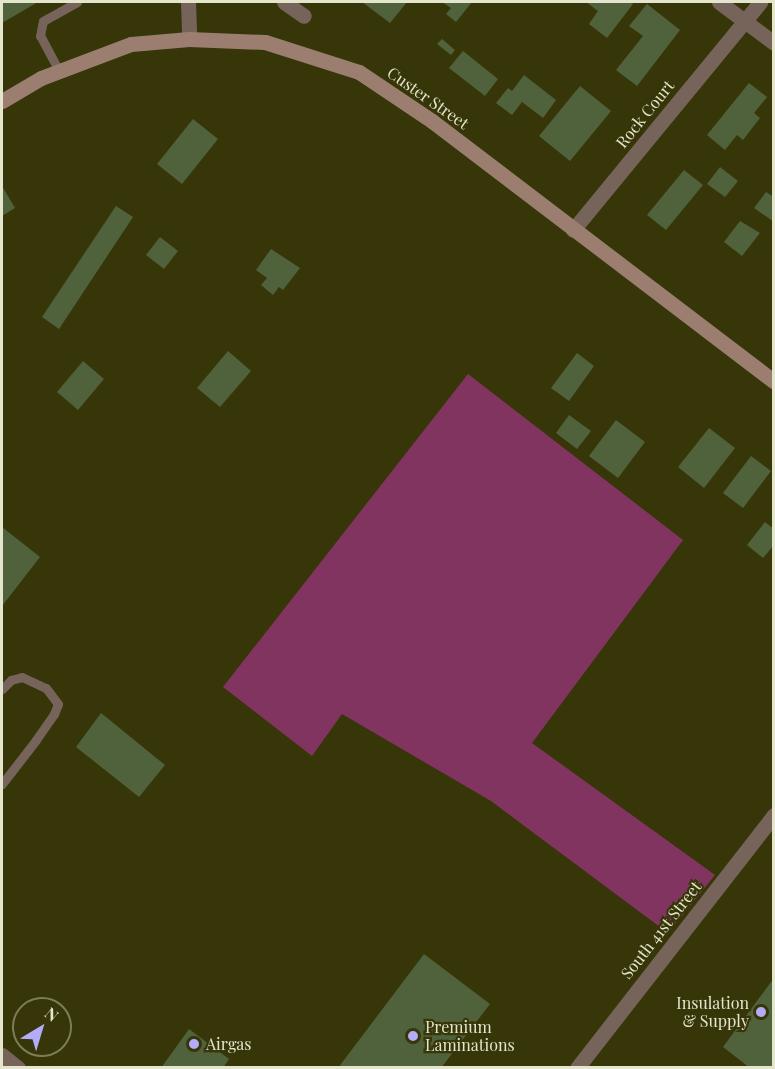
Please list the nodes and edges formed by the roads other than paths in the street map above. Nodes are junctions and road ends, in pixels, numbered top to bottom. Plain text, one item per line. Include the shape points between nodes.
1 (77, 2) edge
2 (188, 2) edge
3 (284, 2) edge
4 (719, 2) edge
5 (760, 2) edge
6 (304, 16) dead end
7 (744, 21) junction
8 (189, 39) junction
9 (774, 43) edge
10 (58, 71) junction
11 (2, 101) edge
12 (573, 230) junction
13 (774, 382) edge
14 (2, 689) edge
15 (2, 784) edge
16 (774, 815) edge
17 (2, 1055) edge
18 (18, 1068) edge
19 (577, 1068) edge

1 - 10 lane via 43,21 40,36
2 - 8 street
3 - 6 street
4 - 7 street
5 - 7 street, Rock Court
7 - 9 street
7 - 12 street, Rock Court
8 - 10 street, Custer Street via 131,44
8 - 12 street, Custer Street via 265,42 359,72 432,121
10 - 11 street, Custer Street
12 - 13 street, Custer Street
14 - 15 lane via 11,680 22,677 46,688 58,704
16 - 19 street, South 41st Street
17 - 18 street

